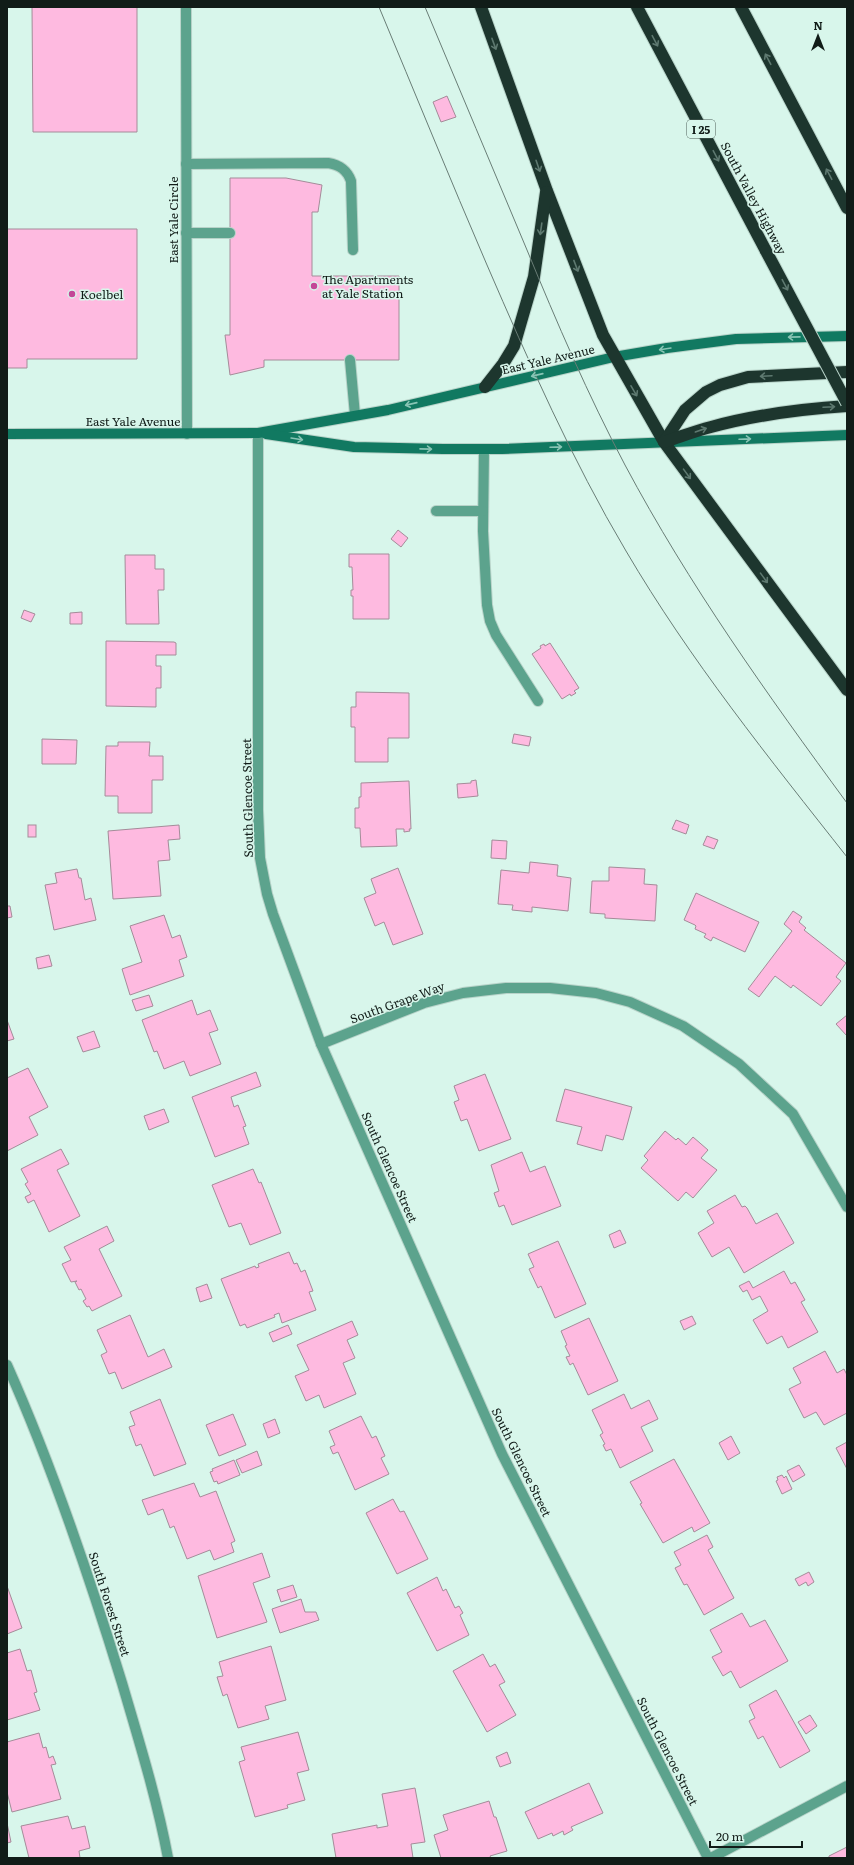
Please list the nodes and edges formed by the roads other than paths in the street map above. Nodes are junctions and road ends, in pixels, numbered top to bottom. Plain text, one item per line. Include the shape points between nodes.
1 (186, 7) edge
2 (481, 7) edge
3 (637, 7) edge
4 (741, 7) edge
5 (186, 164) junction
6 (547, 191) junction
7 (847, 208) edge
8 (186, 233) junction
9 (230, 233) dead end
10 (353, 250) dead end
11 (847, 336) edge
12 (614, 357) junction
13 (350, 360) dead end
14 (847, 372) edge
15 (485, 387) junction
16 (847, 403) edge
17 (847, 406) edge
18 (355, 415) junction
19 (258, 433) junction
20 (7, 434) edge
21 (187, 434) junction
22 (847, 435) edge
23 (664, 442) junction
24 (484, 449) junction
25 (436, 511) dead end
26 (483, 511) junction
27 (847, 690) edge
28 (538, 701) dead end
29 (321, 1044) junction
30 (847, 1207) edge
31 (7, 1365) edge
32 (847, 1786) edge
33 (168, 1858) edge
34 (708, 1858) edge
35 (711, 1858) edge

1 - 5 street, East Yale Circle
2 -> 6 highway
3 -> 16 highway, South Valley Highway / I 25, bridge
7 -> 4 highway
5 - 8 street, East Yale Circle
5 - 10 street via 328,163 340,166 352,181
6 -> 12 highway
6 -> 15 highway via 535,270 514,346
8 - 9 street
8 - 21 street, East Yale Circle
11 -> 12 main road, East Yale Avenue via 736,339
12 -> 15 main road, East Yale Avenue
12 -> 23 highway
13 - 18 street
14 -> 23 highway via 748,377 720,385 701,396 685,410
15 -> 18 main road, East Yale Avenue via 388,410
23 -> 17 highway via 711,426 812,408
18 - 19 main road, East Yale Avenue
19 - 21 main road, East Yale Avenue
19 -> 24 main road, East Yale Avenue via 354,447
19 - 29 street, South Glencoe Street via 260,858 273,914
20 - 21 main road, East Yale Avenue
23 -> 22 main road, East Yale Avenue
24 -> 23 main road, East Yale Avenue
23 -> 27 highway
24 - 26 street
25 - 26 street
26 - 28 street via 485,596 490,621 496,635
29 - 30 street, South Grape Way via 424,1003 464,993 506,988 550,988 596,993 630,1002 683,1026 740,1064 793,1114
29 - 34 street, South Glencoe Street via 502,1454
31 - 33 street, South Forest Street via 48,1463 105,1626 148,1772
32 - 35 street

